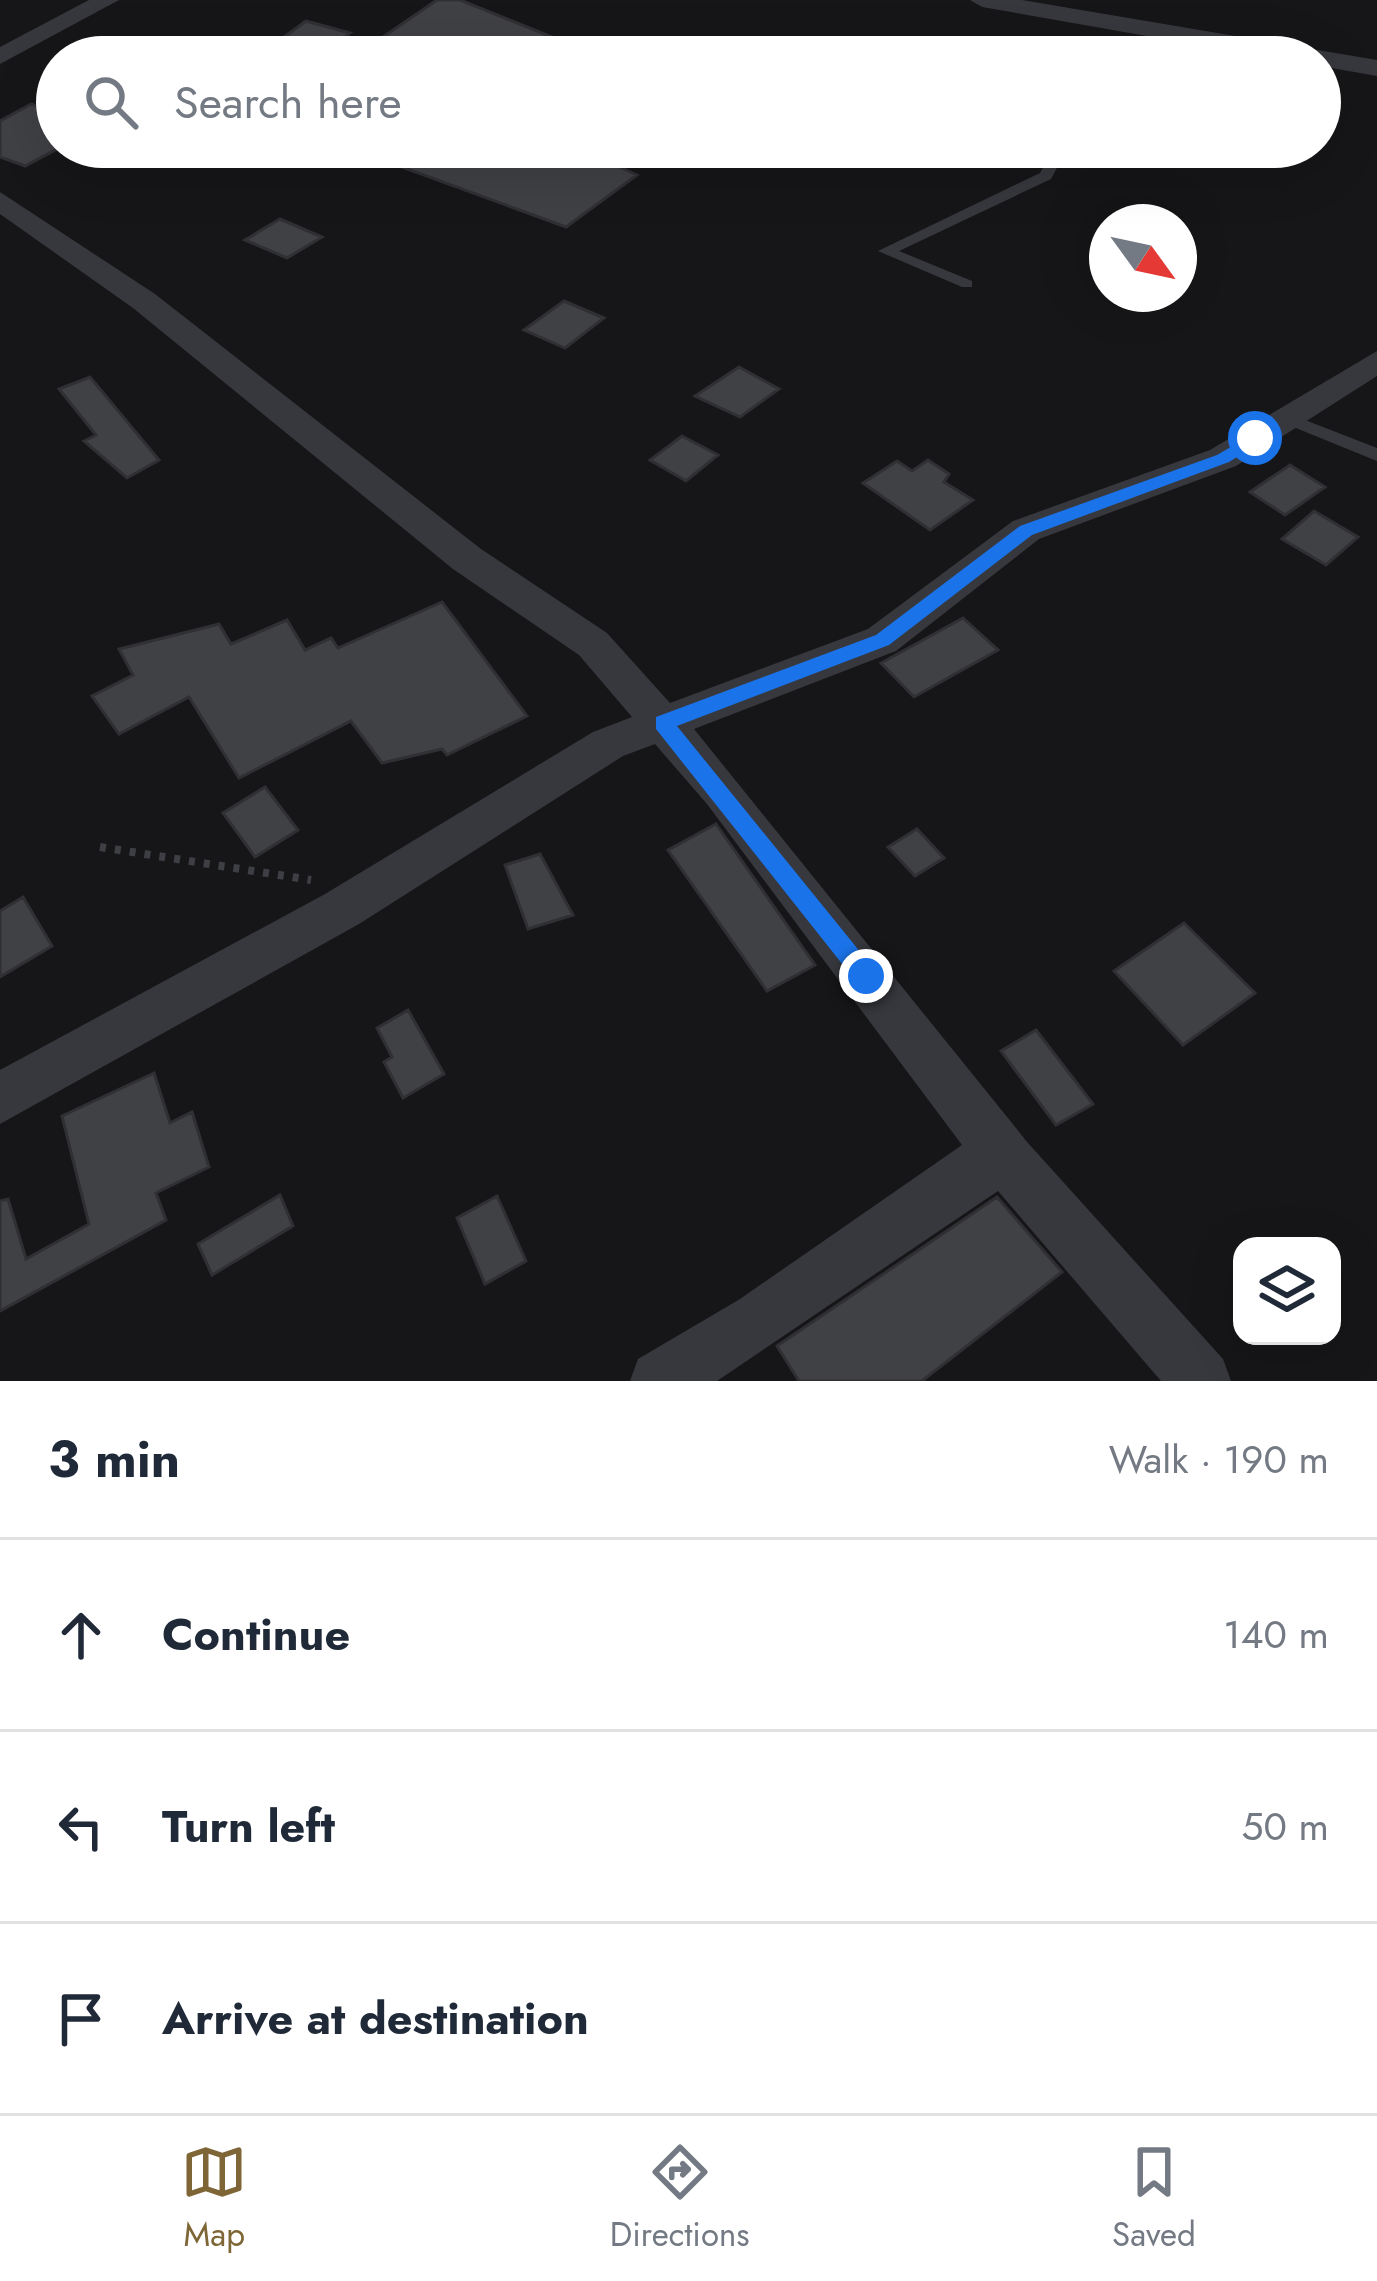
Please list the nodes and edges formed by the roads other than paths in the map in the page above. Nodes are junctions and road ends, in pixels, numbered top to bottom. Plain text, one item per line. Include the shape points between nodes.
1 (107, 0) edge
2 (982, 0) edge
3 (1188, 27) junction
4 (39, 36) edge
5 (1177, 36) edge
6 (1224, 36) edge
7 (36, 38) edge
8 (0, 57) edge
9 (1341, 62) edge
10 (1377, 68) edge
11 (1050, 168) edge
12 (0, 201) edge
13 (967, 284) dead end
14 (1377, 361) edge
15 (1287, 418) junction
16 (1377, 454) edge
17 (663, 723) junction
18 (0, 1098) edge
19 (1010, 1162) junction
20 (660, 1381) edge
21 (1201, 1381) edge

1 - 4 street
2 - 3 street
3 - 5 lane
3 - 6 street
7 - 8 street
9 - 10 street
11 - 13 lane via 886,250
12 - 17 street via 144,301 467,559 593,644
14 - 15 street
15 - 16 lane
15 - 17 street via 1223,458 1026,530 882,640
17 - 18 street via 608,744 372,890
17 - 19 street
19 - 20 street via 980,1165
19 - 21 street

